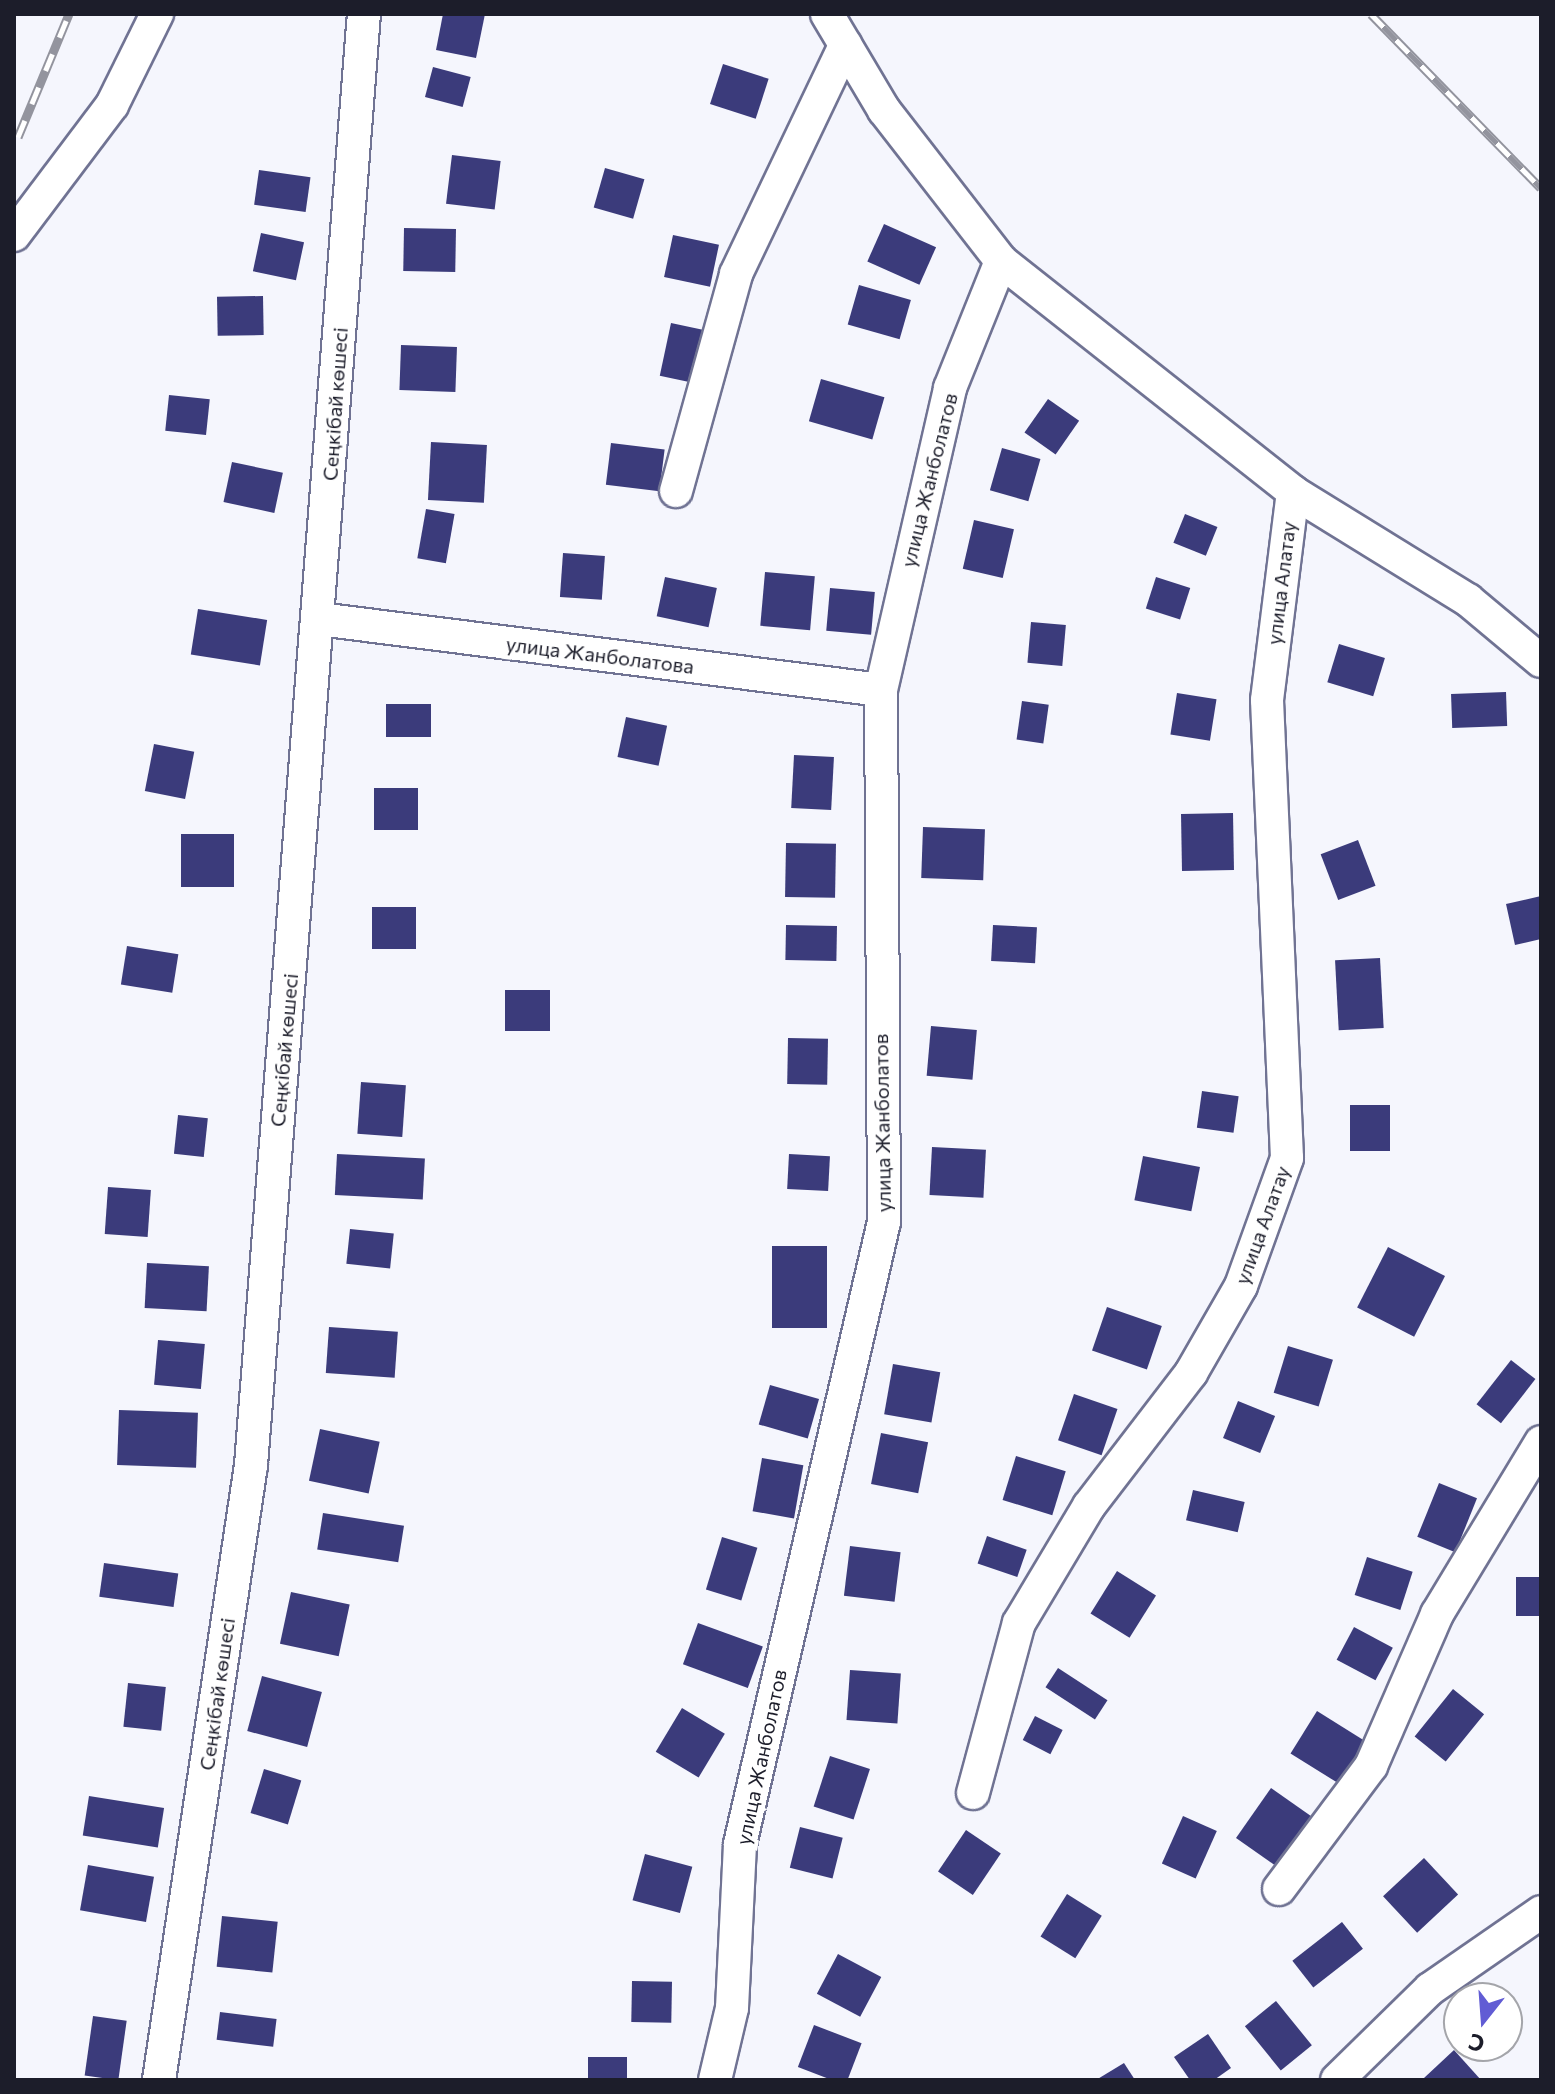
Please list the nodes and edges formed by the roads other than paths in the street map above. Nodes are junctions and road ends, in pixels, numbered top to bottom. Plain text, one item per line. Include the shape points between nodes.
1 (157, 14) edge
2 (364, 14) edge
3 (827, 14) edge
4 (845, 45) junction
5 (14, 235) edge
6 (1001, 261) junction
7 (676, 491) dead end
8 (1293, 492) junction
9 (319, 619) junction
10 (1541, 661) edge
11 (881, 690) junction
12 (1541, 1442) edge
13 (973, 1793) dead end
14 (1279, 1889) dead end
15 (1541, 1912) edge
16 (159, 2080) edge
17 (715, 2080) edge
18 (1337, 2080) edge

1 - 5 street via 112,105
2 - 9 street, Сеңкібай көшесі
3 - 4 street, улица Алатау
4 - 6 street, улица Алатау via 884,110
4 - 7 street via 736,274
6 - 8 street, улица Алатау
6 - 11 street, улица Жанболатов via 950,388
8 - 10 street, улица Алатау via 1468,600
8 - 13 street, улица Алатау via 1267,700 1287,1158 1241,1286 1198,1361 1089,1506 1019,1623
9 - 11 street, улица Жанболатова
9 - 16 street, Сеңкібай көшесі via 251,1465
11 - 17 street, улица Жанболатов via 884,1222 740,1844 732,2008
12 - 14 street via 1437,1614 1371,1766
15 - 18 street via 1430,1989

